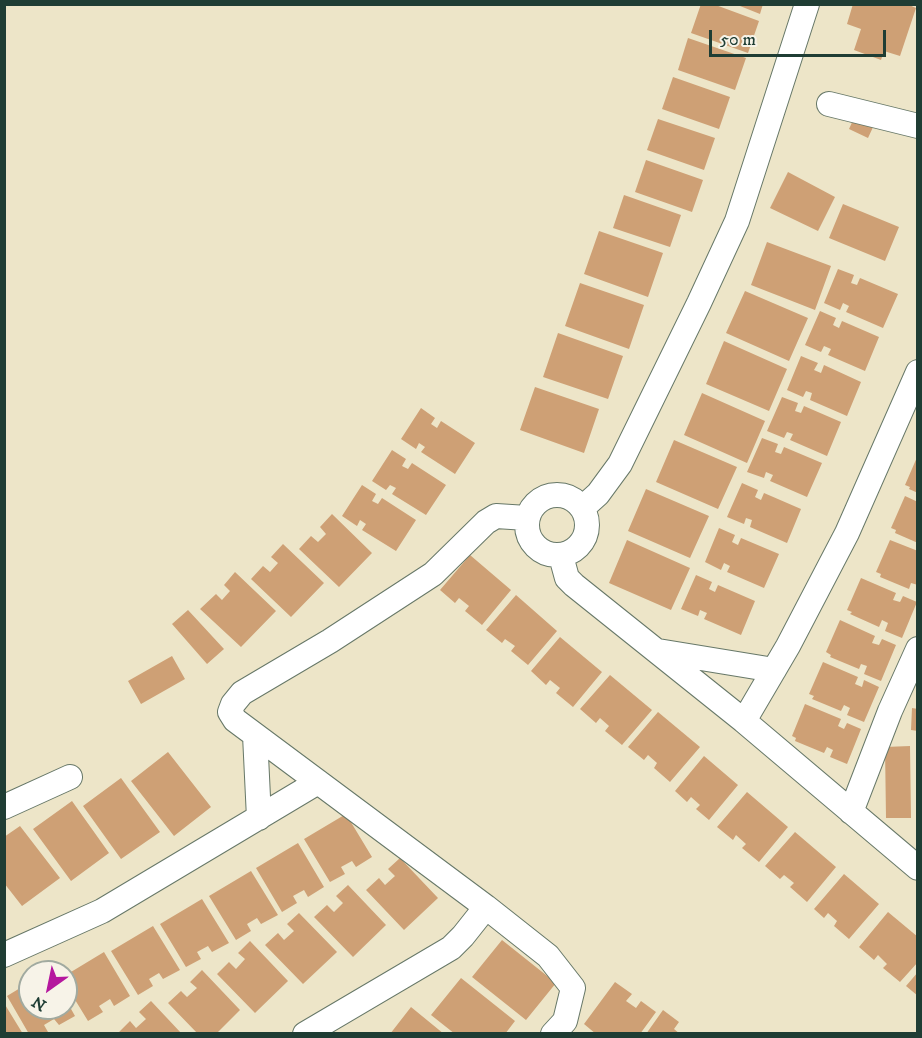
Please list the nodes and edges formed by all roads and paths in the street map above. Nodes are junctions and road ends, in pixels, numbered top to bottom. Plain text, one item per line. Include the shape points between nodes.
1 (807, 4) edge
2 (829, 104) dead end
3 (918, 126) edge
4 (918, 372) edge
5 (581, 507) junction
6 (527, 518) junction
7 (561, 556) junction
8 (918, 649) edge
9 (655, 650) junction
10 (774, 670) junction
11 (744, 721) junction
12 (255, 735) junction
13 (70, 777) dead end
14 (318, 782) junction
15 (4, 807) edge
16 (851, 812) junction
17 (259, 818) junction
18 (918, 868) edge
19 (486, 907) junction
20 (4, 955) edge
21 (305, 1034) edge
22 (553, 1034) edge

1 - 5 street via 737,221 620,464 598,494
2 - 3 street
4 - 10 street via 847,533
5 - 6 street via 562,495 550,496 540,500
5 - 7 street via 587,522 585,537 575,550
6 - 7 street via 528,537 535,545 542,552
6 - 12 street via 496,516 486,522 433,574 242,693 230,712
7 - 9 street via 567,578
8 - 16 street
9 - 10 street
9 - 11 street
10 - 11 street
11 - 16 street
12 - 14 street
12 - 17 street
13 - 15 street
14 - 17 street
14 - 19 street
16 - 18 street
17 - 20 street via 102,911
19 - 21 street via 451,948
19 - 22 street via 548,956 573,988 565,1021

